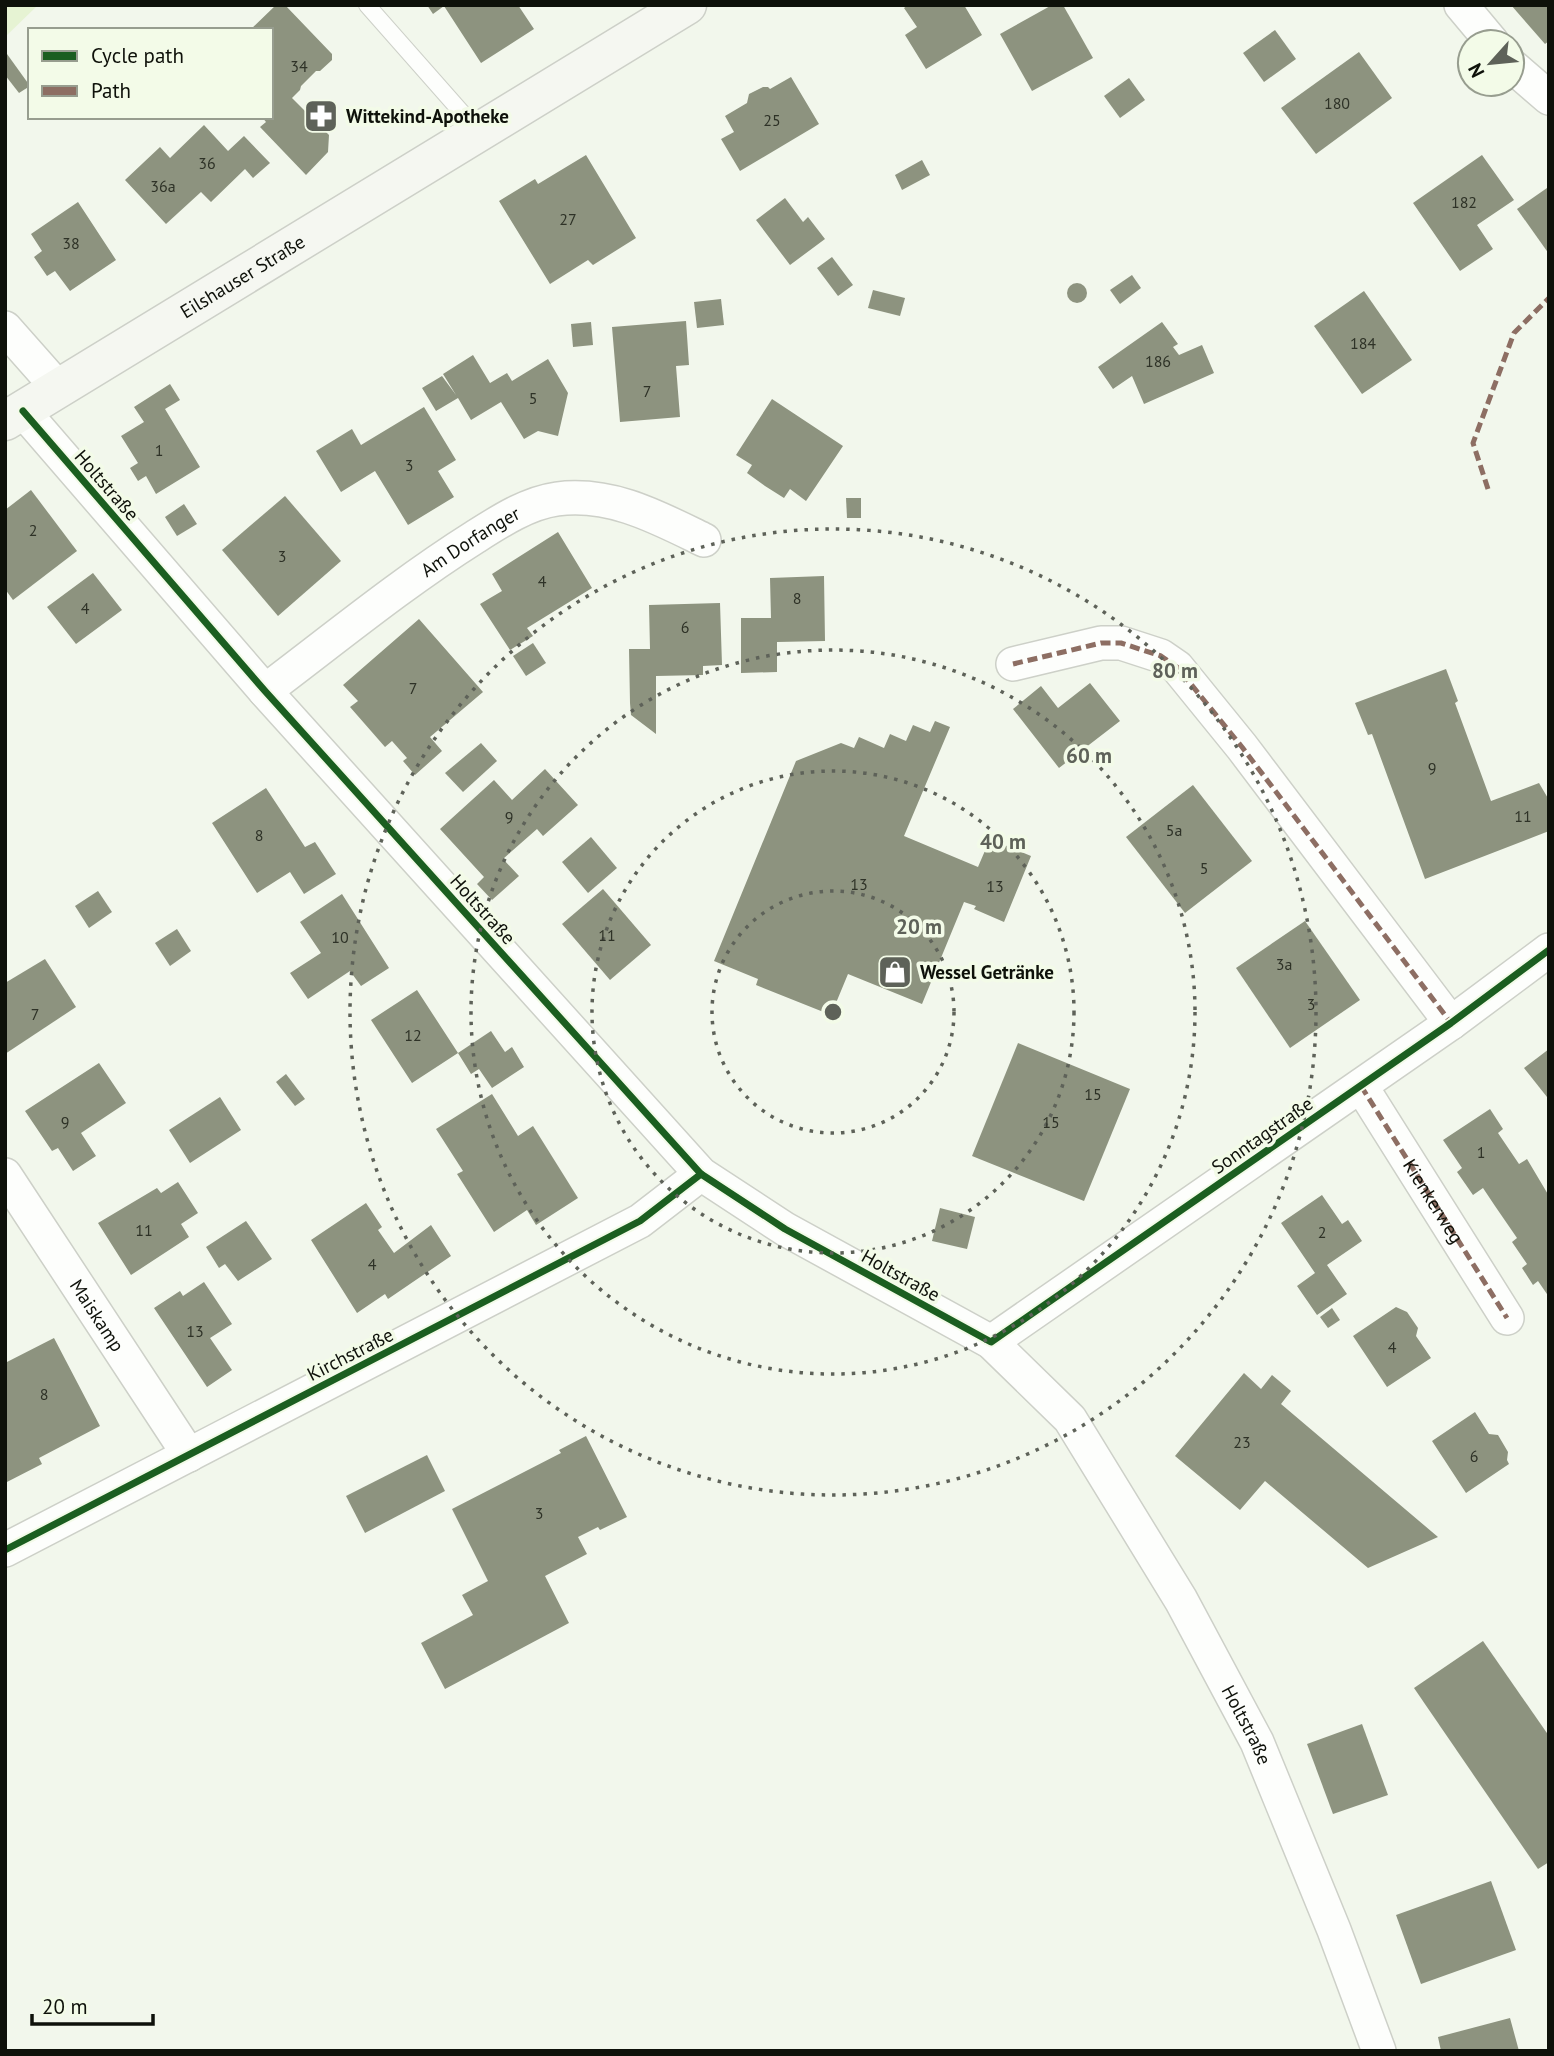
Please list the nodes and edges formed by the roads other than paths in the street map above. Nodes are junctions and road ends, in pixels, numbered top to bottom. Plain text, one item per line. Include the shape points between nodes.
1 (367, 5) edge
2 (687, 5) edge
3 (1461, 5) edge
4 (1480, 28) edge
5 (1526, 78) edge
6 (1549, 98) edge
7 (479, 132) junction
8 (5, 328) edge
9 (59, 389) junction
10 (14, 416) edge
11 (704, 540) dead end
12 (1013, 664) dead end
13 (264, 691) junction
14 (1549, 950) edge
15 (1451, 1023) junction
16 (1361, 1086) junction
17 (701, 1174) junction
18 (5, 1175) edge
19 (1507, 1318) dead end
20 (990, 1342) junction
21 (189, 1455) junction
22 (5, 1550) edge
23 (1379, 2051) edge

1 - 7 lane
2 - 7 street, Eilshauser Straße
3 - 4 street
5 - 6 street
7 - 9 street, Eilshauser Straße
8 - 9 street
9 - 10 street, Eilshauser Straße
10 - 13 street, Holtstraße
11 - 13 street, Am Dorfanger via 644,511 611,501 574,498 537,504 436,561
12 - 15 street via 1101,643 1121,643 1161,656 1177,667
13 - 17 street, Holtstraße
14 - 15 street, Sonntagstraße
15 - 16 street, Sonntagstraße
16 - 19 street, Kienkerweg
16 - 20 street, Sonntagstraße
17 - 20 street, Holtstraße via 785,1229
17 - 21 street, Kirchstraße via 640,1221
18 - 21 street, Maiskamp
20 - 23 street, Holtstraße via 1070,1419 1181,1600 1257,1742
21 - 22 street, Kirchstraße

